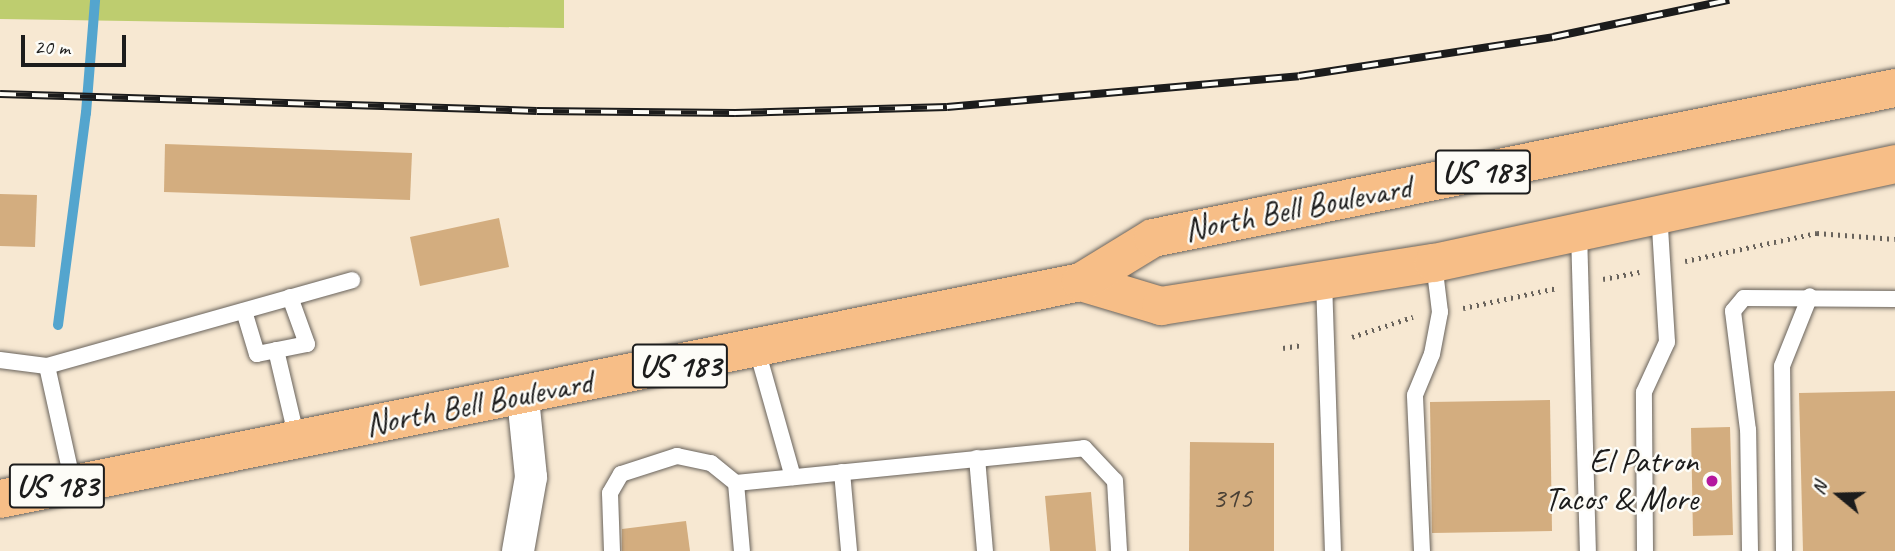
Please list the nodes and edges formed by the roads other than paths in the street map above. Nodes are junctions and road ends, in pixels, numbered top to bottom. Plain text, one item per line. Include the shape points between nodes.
1 (1895, 88) edge
2 (1895, 164) edge
3 (1659, 213) junction
4 (1579, 229) junction
5 (1434, 262) junction
6 (352, 280) dead end
7 (1324, 281) junction
8 (1081, 282) junction
9 (1810, 296) junction
10 (290, 297) junction
11 (1895, 299) edge
12 (244, 311) junction
13 (276, 350) junction
14 (757, 350) junction
15 (0, 360) edge
16 (47, 366) junction
17 (523, 398) junction
18 (297, 439) junction
19 (977, 458) junction
20 (842, 472) junction
21 (793, 477) junction
22 (73, 483) junction
23 (736, 483) junction
24 (0, 499) edge
25 (518, 551) edge
26 (612, 551) edge
27 (742, 551) edge
28 (849, 551) edge
29 (985, 551) edge
30 (1119, 551) edge
31 (1333, 551) edge
32 (1422, 551) edge
33 (1588, 551) edge
34 (1645, 551) edge
35 (1750, 551) edge
36 (1784, 551) edge

1 - 8 main road, North Bell Boulevard / US 183 via 1153,238
2 - 3 main road, North Bell Boulevard / US 183
3 - 4 main road, North Bell Boulevard / US 183
3 - 34 lane via 1667,342 1644,392
4 - 5 main road, North Bell Boulevard / US 183
4 - 33 lane
5 - 7 main road, North Bell Boulevard / US 183
5 - 32 lane via 1440,312 1432,354 1415,395
6 - 10 lane
7 - 8 main road, North Bell Boulevard / US 183 via 1161,306
7 - 31 lane
8 - 14 main road, North Bell Boulevard / US 183
9 - 11 lane
9 - 35 lane via 1744,298 1733,311 1748,430
9 - 36 lane via 1782,366
10 - 12 lane
10 - 13 lane via 307,344
12 - 13 lane via 257,354
12 - 16 lane
13 - 18 lane
14 - 17 main road, North Bell Boulevard / US 183
14 - 21 lane
15 - 16 lane
16 - 22 lane
17 - 18 main road, North Bell Boulevard / US 183
17 - 25 street via 531,477
18 - 22 main road, North Bell Boulevard / US 183
19 - 20 lane
19 - 29 lane
19 - 30 lane via 1084,449 1115,481
20 - 21 lane
20 - 28 lane
21 - 23 lane
22 - 24 main road, North Bell Boulevard / US 183
23 - 26 lane via 711,463 677,456 621,474 610,493
23 - 27 lane

